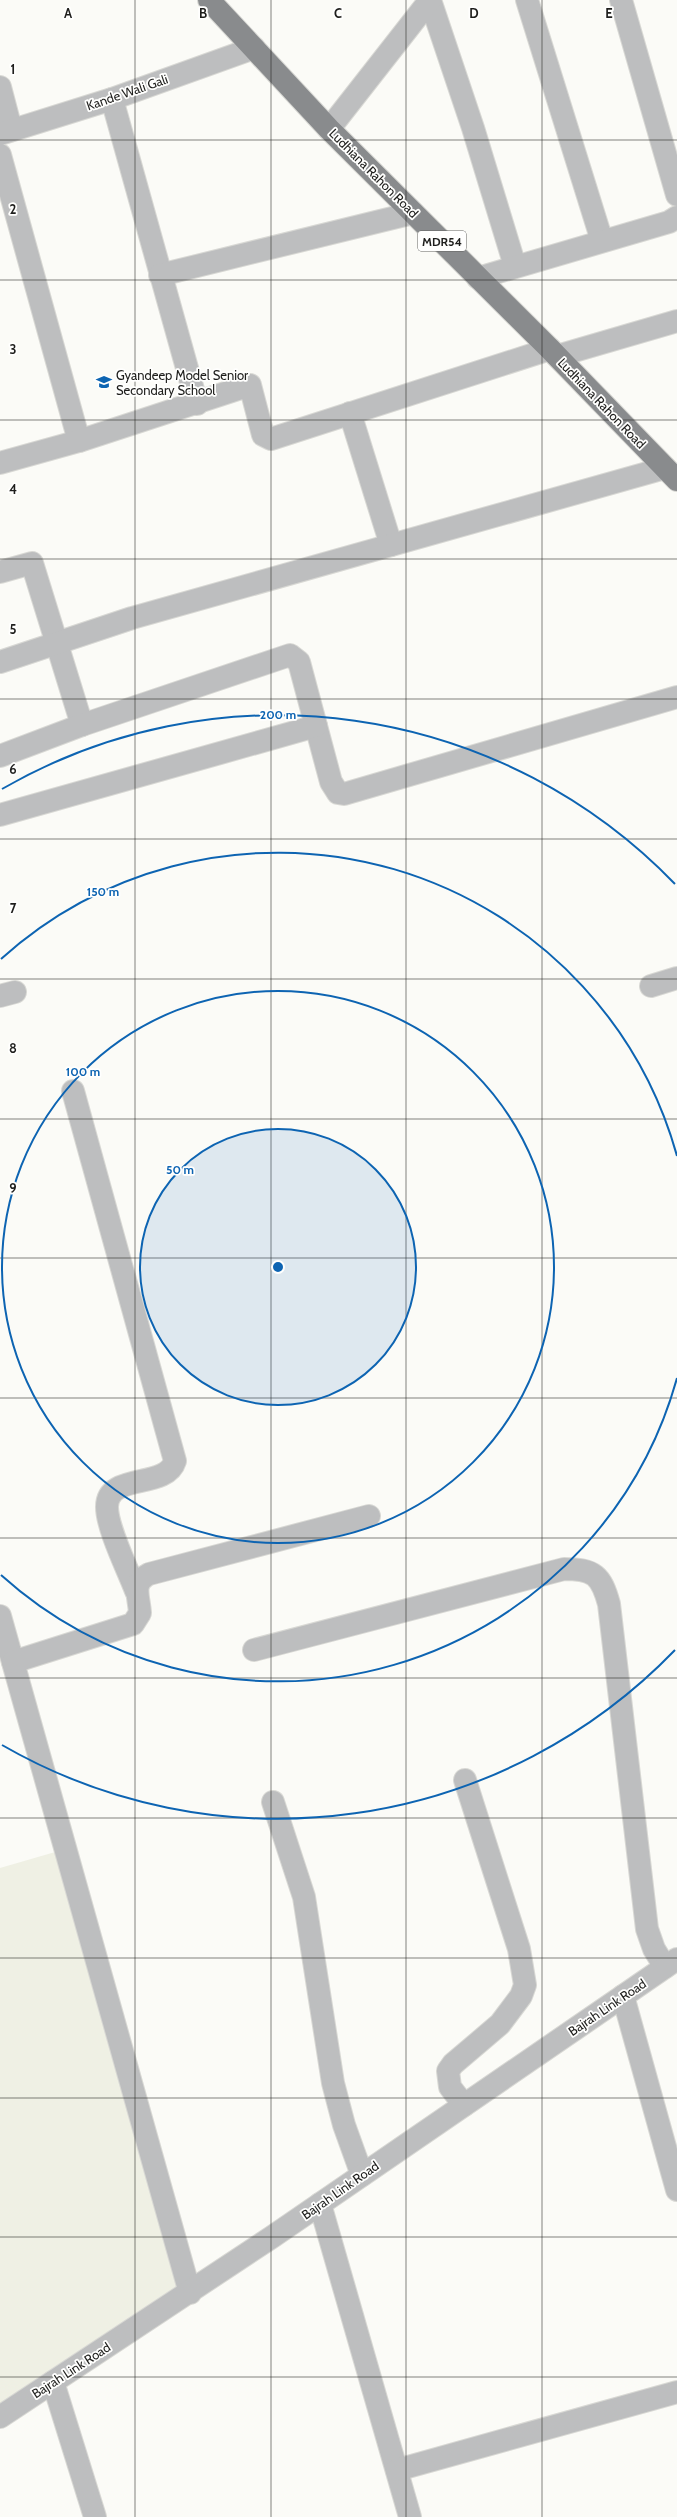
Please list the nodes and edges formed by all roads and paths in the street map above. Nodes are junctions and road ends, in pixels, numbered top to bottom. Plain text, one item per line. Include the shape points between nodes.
1 (209, 0) edge
2 (430, 0) edge
3 (526, 0) edge
4 (621, 0) edge
5 (254, 48) junction
6 (0, 86) edge
7 (112, 99) junction
8 (329, 129) junction
9 (6, 131) edge
10 (0, 155) edge
11 (677, 195) edge
12 (413, 213) junction
13 (677, 217) edge
14 (602, 241) junction
15 (515, 266) junction
16 (160, 275) junction
17 (478, 278) junction
18 (677, 321) edge
19 (553, 353) junction
20 (197, 404) junction
21 (350, 413) junction
22 (79, 441) junction
23 (0, 463) edge
24 (671, 474) edge
25 (391, 546) junction
26 (0, 572) edge
27 (59, 642) junction
28 (0, 662) edge
29 (677, 697) edge
30 (82, 725) junction
31 (316, 726) junction
32 (0, 756) edge
33 (0, 815) edge
34 (677, 978) edge
35 (650, 986) dead end
36 (73, 1091) dead end
37 (369, 1516) dead end
38 (136, 1591) junction
39 (0, 1616) edge
40 (3, 1639) edge
41 (254, 1650) dead end
42 (13, 1662) junction
43 (466, 1780) dead end
44 (273, 1802) dead end
45 (671, 1963) edge
46 (623, 1996) junction
47 (464, 2105) junction
48 (362, 2175) junction
49 (677, 2190) edge
50 (320, 2204) junction
51 (190, 2293) junction
52 (53, 2382) junction
53 (677, 2392) edge
54 (0, 2417) edge
55 (396, 2470) junction
56 (95, 2517) edge
57 (410, 2517) edge

1 - 5 main road, Ludhiana Rahon Road / MDR54
2 - 8 street
2 - 15 street
3 - 14 street
4 - 11 street
5 - 7 street, Kande Wali Gali
5 - 8 main road, Ludhiana Rahon Road / MDR54
6 - 9 street
7 - 9 street, Kande Wali Gali
7 - 16 street
8 - 12 main road, Ludhiana Rahon Road / MDR54
10 - 22 street
12 - 16 street
12 - 17 main road, Ludhiana Rahon Road / MDR54
13 - 14 street via 669,222
14 - 15 street
15 - 17 street
16 - 20 street
17 - 19 main road, Ludhiana Rahon Road / MDR54
18 - 19 street
19 - 21 street
19 - 24 main road, Ludhiana Rahon Road / MDR54
20 - 21 street via 250,385 263,436 270,439
20 - 22 street
21 - 25 street
22 - 23 street
24 - 25 street
25 - 27 street via 132,618
26 - 27 street via 32,562
27 - 28 street
27 - 30 street
29 - 31 street via 344,794 338,793 331,782
30 - 31 street via 290,655 299,662
30 - 32 street
31 - 33 street
34 - 35 street
36 - 38 street via 175,1461 161,1476 120,1488 108,1498 108,1516
37 - 38 street via 156,1571 141,1578
38 - 42 street via 140,1613 133,1624
39 - 40 street
40 - 42 street
41 - 45 street via 564,1569 582,1569 597,1576 604,1585 609,1604 647,1929 654,1950
42 - 51 street
43 - 47 street via 519,1949 525,1985 522,1996 500,2024 453,2064 448,2072 450,2087
44 - 48 street via 304,1897 333,2083 344,2125
45 - 46 street, Bajrah Link Road
46 - 47 street, Bajrah Link Road
46 - 49 street
47 - 48 street, Bajrah Link Road
48 - 50 street, Bajrah Link Road
50 - 51 street, Bajrah Link Road
50 - 55 street
51 - 52 street, Bajrah Link Road
52 - 54 street, Bajrah Link Road
52 - 56 street
53 - 55 street
55 - 57 street

